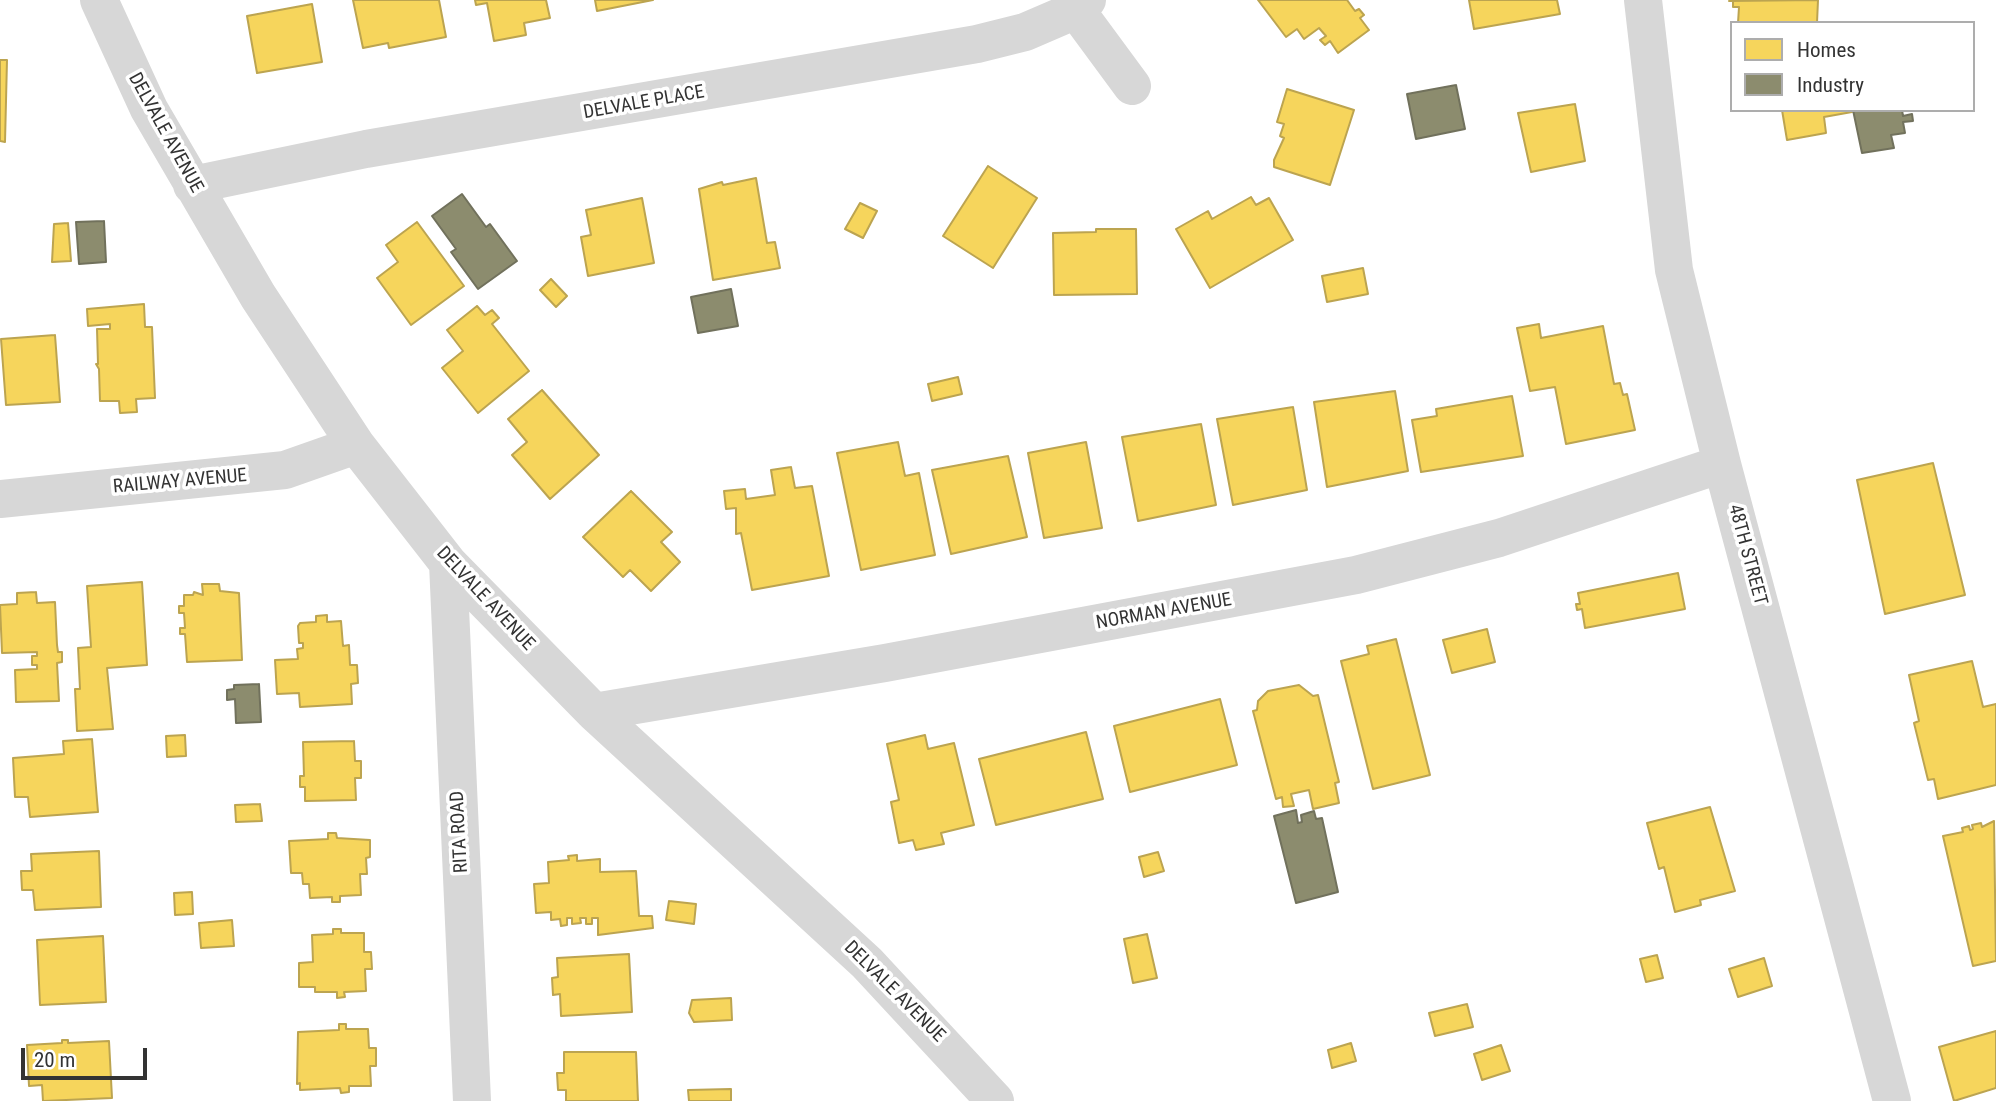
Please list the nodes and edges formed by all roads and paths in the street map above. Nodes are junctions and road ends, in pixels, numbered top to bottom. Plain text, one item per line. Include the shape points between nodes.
1 (99, 0) edge
2 (1643, 0) edge
3 (1082, 5) edge
4 (1132, 86) dead end
5 (192, 185) junction
6 (356, 445) junction
7 (1722, 464) junction
8 (0, 499) edge
9 (448, 563) junction
10 (594, 712) junction
11 (981, 1096) edge
12 (472, 1101) edge
13 (1892, 1101) edge

1 - 5 street, DELVALE AVENUE via 149,109
2 - 7 street, 48TH STREET via 1674,270
3 - 4 street
3 - 5 street, DELVALE PLACE via 1025,32 977,44 366,149
5 - 6 street, DELVALE AVENUE
6 - 8 street, RAILWAY AVENUE via 285,471
6 - 9 street, DELVALE AVENUE
7 - 10 street, NORMAN AVENUE via 1499,538 1356,575
7 - 13 street, 48TH STREET
9 - 10 street, DELVALE AVENUE
9 - 12 street, RITA ROAD
10 - 11 street, DELVALE AVENUE via 867,963

